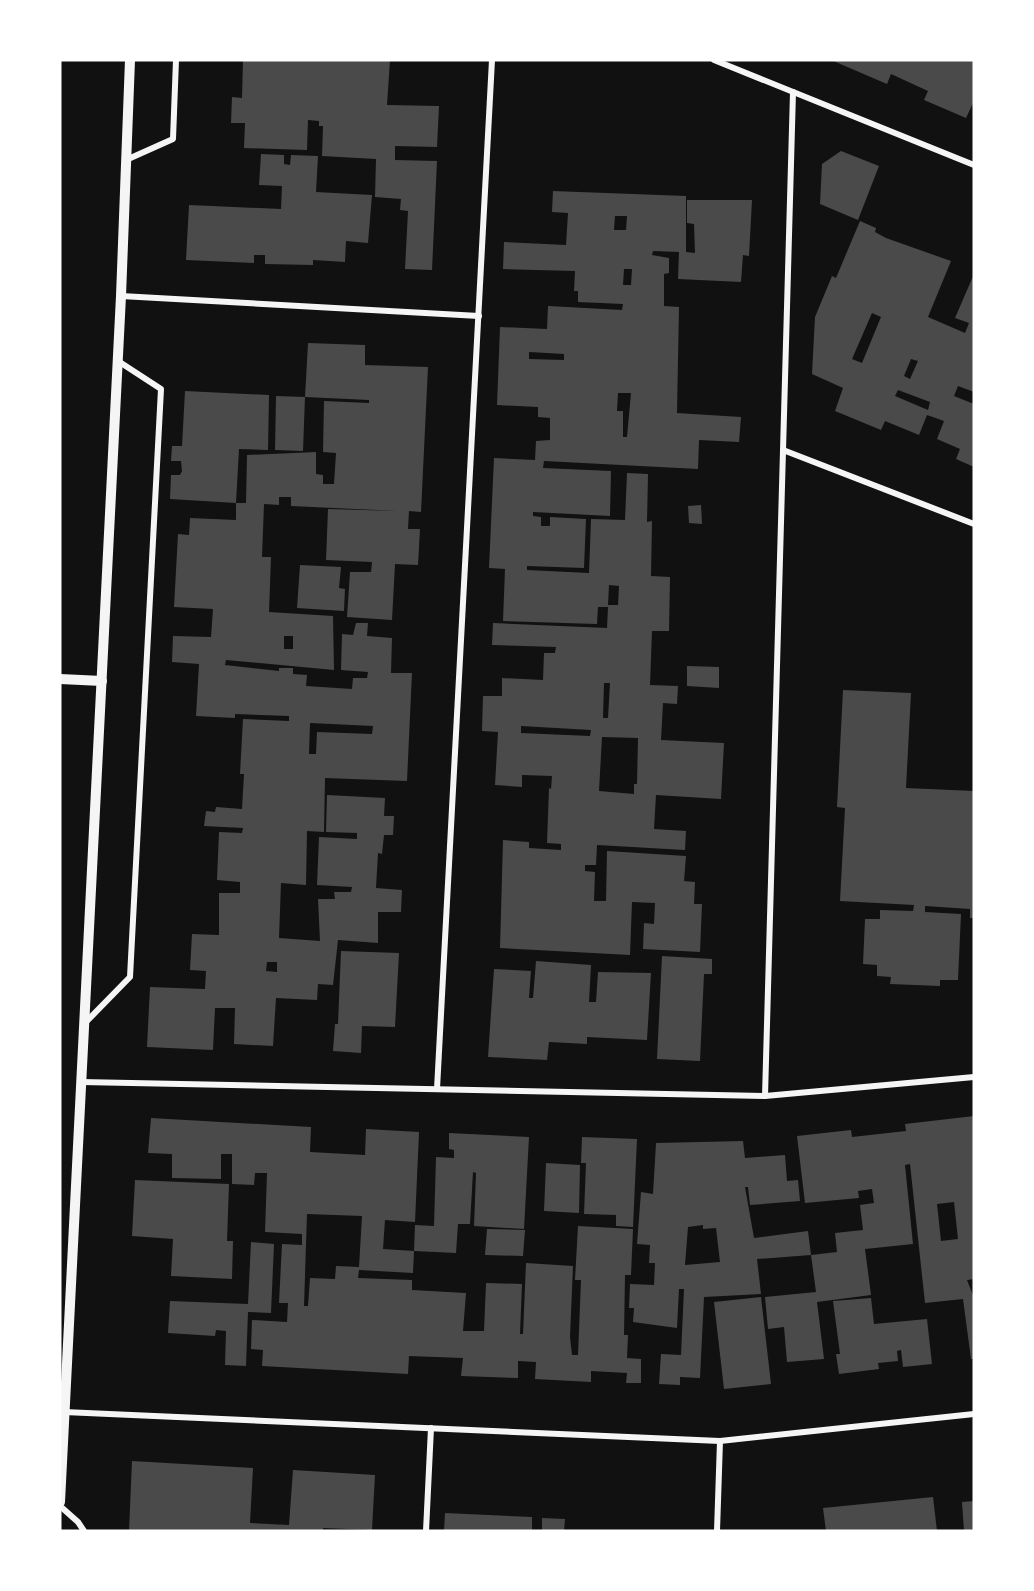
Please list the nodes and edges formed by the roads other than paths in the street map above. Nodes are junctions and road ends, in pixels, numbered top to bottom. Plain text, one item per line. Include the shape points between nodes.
1 (130, 60) edge
2 (176, 60) edge
3 (492, 60) edge
4 (714, 60) edge
5 (794, 92) junction
6 (126, 160) junction
7 (974, 165) edge
8 (122, 296) junction
9 (479, 316) junction
10 (118, 362) junction
11 (783, 450) junction
12 (974, 524) edge
13 (60, 679) edge
14 (102, 681) junction
15 (84, 1023) junction
16 (974, 1077) edge
17 (81, 1082) junction
18 (437, 1089) junction
19 (765, 1096) junction
20 (64, 1412) junction
21 (974, 1414) edge
22 (431, 1428) junction
23 (720, 1441) junction
24 (60, 1504) edge
25 (84, 1531) edge
26 (426, 1531) edge
27 (717, 1531) edge

1 - 6 street
2 - 6 street via 173,139
3 - 9 street
4 - 5 street
5 - 7 street
5 - 11 street
6 - 8 street
8 - 9 street
8 - 10 street
9 - 18 street
10 - 14 street
10 - 15 street via 161,389 160,412 130,977
11 - 12 street
11 - 19 street
13 - 14 street
14 - 15 street
15 - 17 street
16 - 19 street
17 - 18 street
17 - 20 street
18 - 19 street
20 - 22 street
20 - 24 street
21 - 23 street
22 - 23 street
22 - 26 street
23 - 27 street
24 - 25 street

